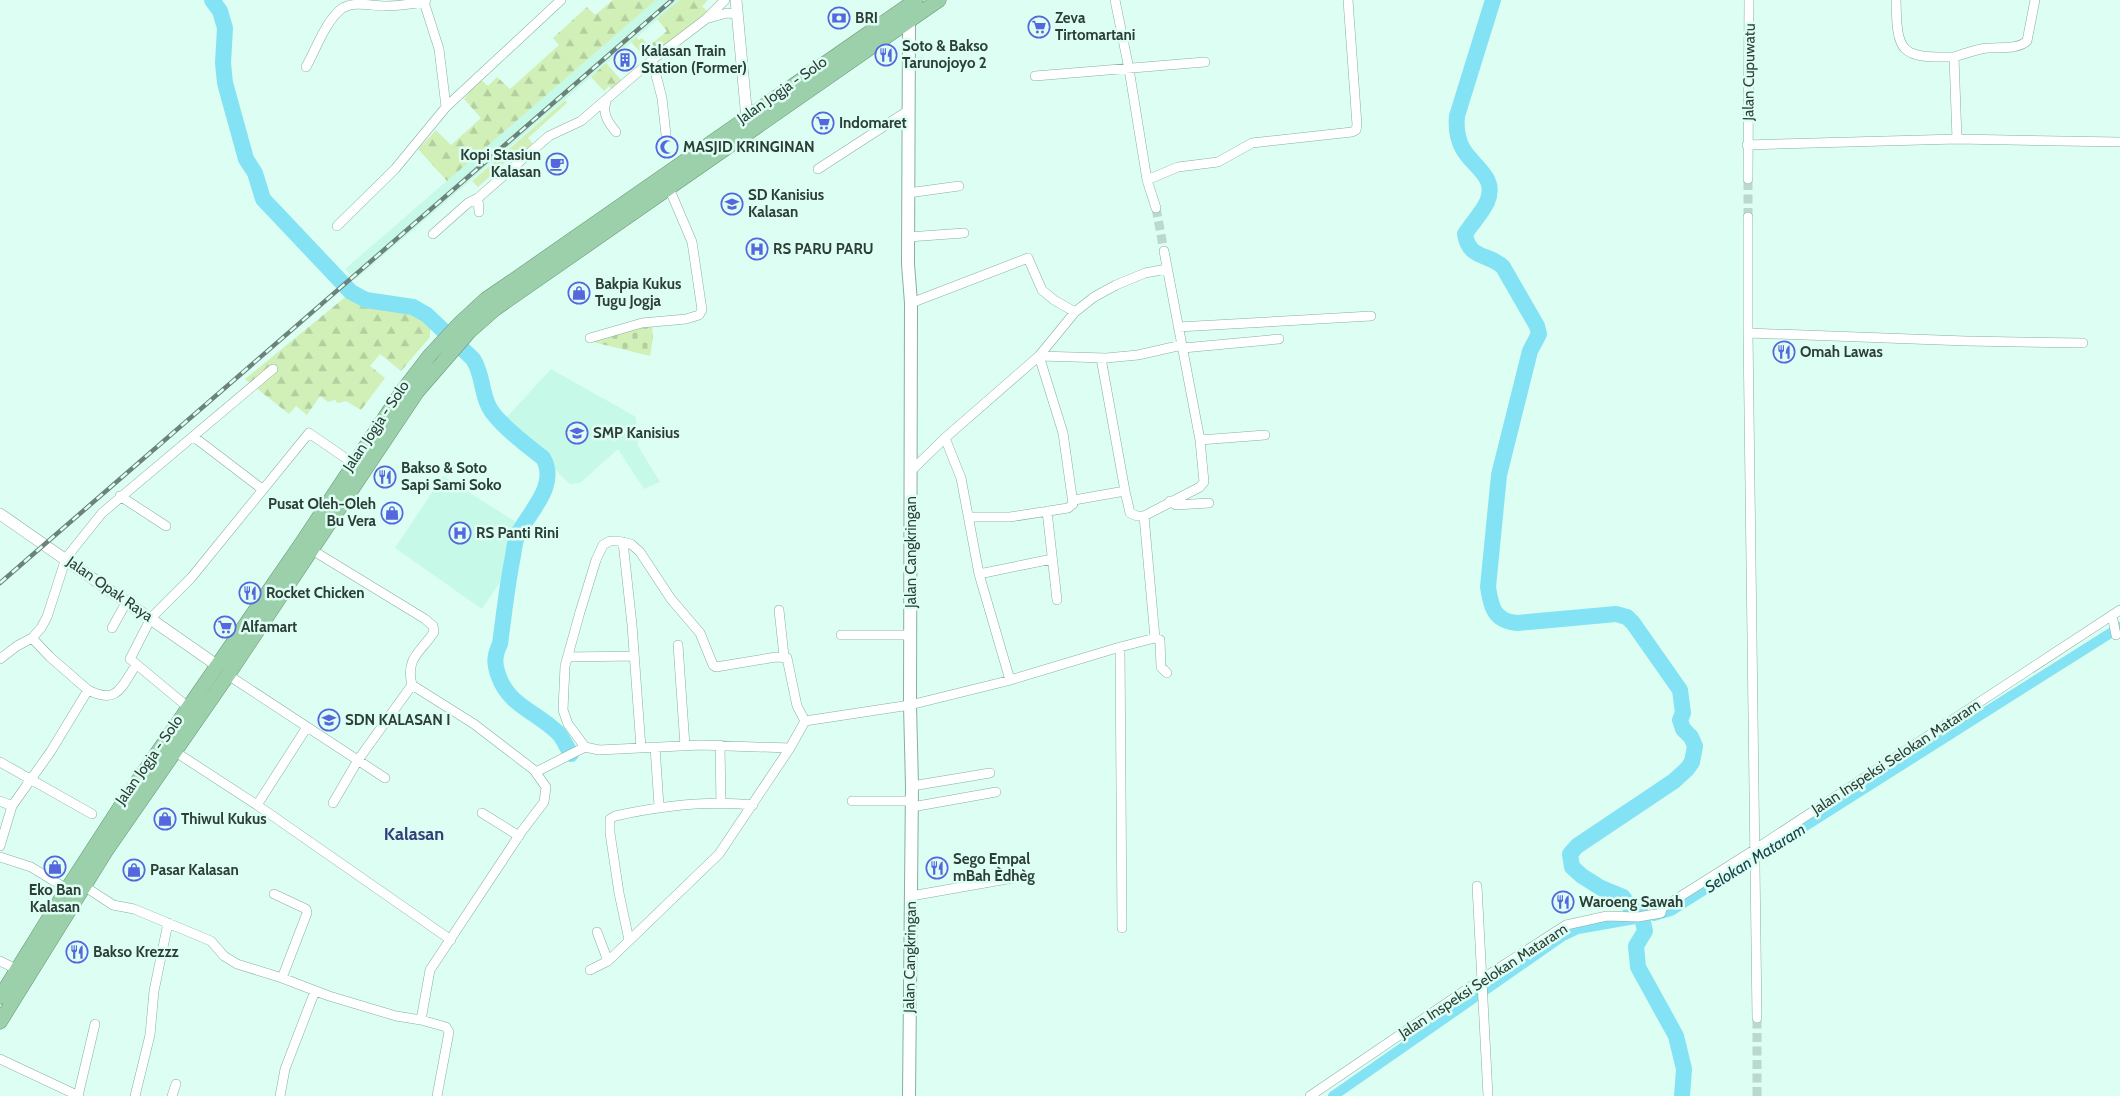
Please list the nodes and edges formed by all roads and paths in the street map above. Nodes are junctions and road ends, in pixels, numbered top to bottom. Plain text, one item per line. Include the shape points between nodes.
1 (561, 0) edge
2 (725, 0) edge
3 (736, 0) edge
4 (916, 0) edge
5 (939, 0) edge
6 (1115, 0) edge
7 (1348, 0) edge
8 (1749, 0) edge
9 (1896, 0) edge
10 (2035, 0) edge
11 (425, 1) edge
12 (369, 2) edge
13 (737, 14) junction
14 (905, 16) junction
15 (706, 19) junction
16 (1954, 57) junction
17 (652, 60) junction
18 (1205, 62) dead end
19 (306, 67) dead end
20 (1129, 69) junction
21 (1035, 76) dead end
22 (607, 99) junction
23 (446, 107) junction
24 (909, 110) junction
25 (751, 124) junction
26 (616, 132) dead end
27 (666, 135) dead end
28 (1957, 139) junction
29 (2120, 142) edge
30 (1747, 145) junction
31 (818, 169) dead end
32 (1748, 179) tunnel mouth
33 (1147, 180) junction
34 (959, 186) dead end
35 (669, 188) junction
36 (908, 194) junction
37 (478, 198) junction
38 (1156, 208) tunnel mouth
39 (478, 212) dead end
40 (1748, 217) tunnel mouth
41 (337, 226) dead end
42 (964, 232) dead end
43 (433, 234) dead end
44 (908, 237) junction
45 (1164, 250) tunnel mouth
46 (1167, 269) junction
47 (911, 303) junction
48 (1075, 312) junction
49 (1370, 316) dead end
50 (1178, 327) junction
51 (464, 328) junction
52 (1748, 334) junction
53 (590, 338) dead end
54 (1279, 339) dead end
55 (2083, 343) dead end
56 (1183, 347) junction
57 (1039, 356) junction
58 (1101, 358) junction
59 (436, 359) junction
60 (273, 369) dead end
61 (1265, 435) dead end
62 (194, 437) junction
63 (945, 438) junction
64 (1200, 440) junction
65 (354, 464) junction
66 (912, 470) junction
67 (262, 489) junction
68 (1125, 491) junction
69 (120, 496) junction
70 (1074, 500) junction
71 (1170, 501) junction
72 (1209, 503) dead end
73 (1047, 511) junction
74 (0, 514) edge
75 (968, 516) junction
76 (1144, 516) junction
77 (166, 526) dead end
78 (623, 542) junction
79 (312, 550) junction
80 (66, 558) junction
81 (1052, 559) junction
82 (980, 574) junction
83 (1057, 600) dead end
84 (127, 602) junction
85 (779, 610) dead end
86 (2115, 615) edge
87 (151, 618) junction
88 (112, 628) dead end
89 (841, 635) dead end
90 (911, 635) junction
91 (2116, 635) dead end
92 (32, 638) junction
93 (1155, 638) junction
94 (678, 645) dead end
95 (1120, 646) junction
96 (634, 656) junction
97 (784, 656) junction
98 (568, 657) junction
99 (0, 659) edge
100 (136, 665) junction
101 (223, 670) junction
102 (1167, 673) dead end
103 (1010, 680) junction
104 (412, 686) junction
105 (88, 690) junction
106 (910, 705) junction
107 (189, 708) junction
108 (805, 721) junction
109 (307, 727) junction
110 (175, 742) junction
111 (720, 745) junction
112 (685, 746) junction
113 (585, 747) junction
114 (655, 747) junction
115 (642, 748) junction
116 (790, 748) junction
117 (358, 760) junction
118 (0, 762) edge
119 (536, 772) junction
120 (990, 773) dead end
121 (384, 778) dead end
122 (31, 779) junction
123 (912, 786) junction
124 (996, 792) dead end
125 (0, 801) edge
126 (852, 802) dead end
127 (333, 804) dead end
128 (721, 804) junction
129 (912, 804) junction
130 (257, 805) junction
131 (753, 805) junction
132 (12, 806) junction
133 (659, 806) junction
134 (482, 812) dead end
135 (92, 814) dead end
136 (520, 836) junction
137 (0, 846) edge
138 (1754, 852) junction
139 (0, 857) edge
140 (1013, 878) dead end
141 (84, 886) junction
142 (1477, 886) dead end
143 (66, 889) junction
144 (274, 894) dead end
145 (911, 896) junction
146 (168, 923) junction
147 (1122, 928) dead end
148 (596, 932) dead end
149 (452, 940) junction
150 (629, 940) junction
151 (0, 961) edge
152 (608, 961) junction
153 (18, 970) junction
154 (590, 970) dead end
155 (282, 978) junction
156 (1482, 983) junction
157 (315, 991) junction
158 (0, 997) edge
159 (1757, 1018) tunnel mouth
160 (421, 1020) junction
161 (0, 1022) edge
162 (95, 1024) dead end
163 (0, 1059) edge
164 (176, 1084) dead end
165 (78, 1096) edge
166 (134, 1096) edge
167 (172, 1096) edge
168 (280, 1096) edge
169 (437, 1096) edge
170 (909, 1096) edge
171 (1310, 1096) edge
172 (1488, 1096) edge

1 - 23 street
2 - 15 street
3 - 13 street
4 - 14 highway, Jalan Jogja - Solo
5 - 14 highway, Jalan Jogja - Solo
6 - 20 street
7 - 33 street via 1356,130 1252,143 1218,162 1178,167
8 - 30 street, Jalan Cupuwatu
9 - 16 street via 1898,37 1903,48 1916,55
10 - 16 street via 2027,41
11 - 12 street via 384,6
11 - 23 street via 440,49
12 - 19 street via 351,4 339,10
13 - 15 street via 727,13
13 - 25 street
14 - 24 main road, Jalan Cangkringan
14 - 25 highway, Jalan Jogja - Solo
15 - 17 street
16 - 28 street
17 - 22 street
17 - 27 street via 662,98
18 - 20 street
20 - 21 street
20 - 33 street
22 - 26 street via 604,114
22 - 37 street via 581,121 549,136
23 - 41 street via 395,169
24 - 31 street
24 - 36 main road, Jalan Cangkringan
25 - 35 highway, Jalan Jogja - Solo
25 - 51 highway, Jalan Jogja - Solo via 486,299
28 - 29 street
28 - 30 street
30 - 32 street, Jalan Cupuwatu
33 - 38 street
34 - 36 street
35 - 51 highway, Jalan Jogja - Solo
35 - 53 street via 692,242 702,310 699,315 686,319 642,323
36 - 44 main road, Jalan Cangkringan
37 - 39 street
37 - 43 street via 468,202
40 - 52 street
42 - 44 street
44 - 47 main road, Jalan Cangkringan
45 - 46 street
46 - 48 street via 1145,273 1116,285
46 - 50 street
47 - 48 street via 1028,258 1042,290
47 - 66 main road, Jalan Cangkringan
48 - 57 street
49 - 50 street
50 - 56 street
51 - 59 highway, Jalan Jogja - Solo
52 - 55 street
52 - 138 street
54 - 56 street
56 - 58 street
56 - 64 street
57 - 58 street
57 - 63 street
57 - 70 street via 1063,433
58 - 68 street
59 - 65 highway, Jalan Jogja - Solo via 403,390
59 - 79 highway, Jalan Jogja - Solo via 418,392
60 - 62 street
61 - 64 street
62 - 67 street
62 - 69 street
63 - 66 street
63 - 75 street via 961,478
64 - 71 street via 1203,484
65 - 67 street via 309,433
65 - 101 highway, Jalan Jogja - Solo
66 - 90 main road, Jalan Cangkringan
67 - 87 street via 191,578
68 - 70 street
68 - 76 street via 1130,513
69 - 77 street
69 - 80 street
70 - 73 street via 1071,507
71 - 72 street via 1176,505
71 - 76 street
73 - 75 street via 1010,517
73 - 81 street
74 - 80 street, Jalan Opak Raya
75 - 82 street
76 - 93 street
78 - 96 street
78 - 97 street via 640,552 671,599 696,628 713,664
78 - 98 street via 603,545 590,576
79 - 101 highway, Jalan Jogja - Solo
79 - 104 street via 433,626 434,632 411,663
80 - 84 street, Jalan Opak Raya
80 - 92 street via 47,617
81 - 82 street
81 - 83 street
82 - 103 street
84 - 87 street, Jalan Opak Raya
84 - 88 street
85 - 97 street
86 - 91 street
86 - 138 street, Jalan Inspeksi Selokan Mataram
87 - 100 street via 130,657
87 - 101 street, Jalan Opak Raya
89 - 90 street
90 - 106 main road, Jalan Cangkringan
92 - 99 street
92 - 105 street
93 - 95 street
93 - 102 street via 1160,640 1161,667
94 - 112 street
95 - 103 street
95 - 147 street
96 - 98 street
96 - 115 street
97 - 108 street via 789,660 797,706
98 - 113 street via 563,710 568,724
100 - 105 street via 116,694 100,696
100 - 107 street
101 - 107 highway, Jalan Jogja - Solo
101 - 109 street
101 - 110 highway, Jalan Jogja - Solo
103 - 106 street
104 - 117 street
104 - 119 street via 474,724
105 - 122 street
106 - 108 street
106 - 123 main road, Jalan Cangkringan
107 - 110 highway, Jalan Jogja - Solo
108 - 116 street
109 - 117 street
109 - 130 street
110 - 130 street
110 - 141 highway, Jalan Jogja - Solo
110 - 143 highway, Jalan Jogja - Solo
111 - 112 street
111 - 116 street
111 - 128 street
112 - 114 street
113 - 115 street via 599,750
113 - 119 street
114 - 115 street
114 - 133 street
116 - 131 street
117 - 121 street
117 - 127 street
118 - 122 street
119 - 136 street via 546,786 546,796
120 - 123 street
122 - 132 street
122 - 135 street
123 - 129 main road, Jalan Cangkringan
124 - 129 street
125 - 132 street
126 - 129 street
128 - 131 street
128 - 133 street
129 - 145 main road, Jalan Cangkringan
130 - 149 street
131 - 150 street via 719,854
132 - 137 street
133 - 150 street via 610,819
134 - 136 street
136 - 149 street
138 - 156 street, Jalan Inspeksi Selokan Mataram via 1662,908 1661,914 1607,916 1566,925
138 - 159 street
139 - 143 street via 31,867
140 - 145 street
141 - 146 street via 113,905 134,909
141 - 161 highway, Jalan Jogja - Solo
142 - 156 street
143 - 153 highway, Jalan Jogja - Solo
144 - 155 street via 306,909 307,914
145 - 170 main road, Jalan Cangkringan
146 - 155 street via 211,941 224,956 237,964
146 - 166 street via 154,991 150,1035
148 - 152 street
149 - 160 street via 430,970
150 - 152 street
151 - 153 street
152 - 154 street
153 - 158 highway, Jalan Jogja - Solo
155 - 157 street
156 - 171 street, Jalan Inspeksi Selokan Mataram
156 - 172 street
157 - 160 street via 396,1016
157 - 168 street via 285,1069
160 - 169 street via 446,1027 450,1032
162 - 165 street
163 - 165 street
164 - 167 street

